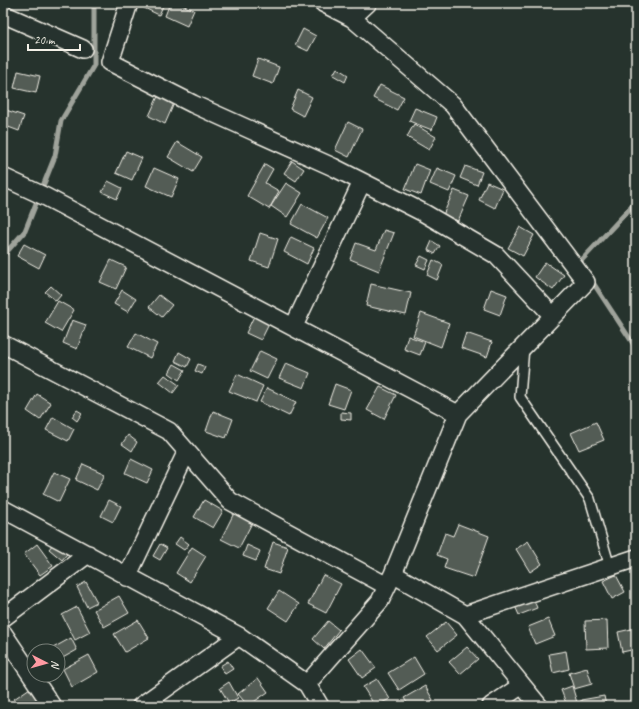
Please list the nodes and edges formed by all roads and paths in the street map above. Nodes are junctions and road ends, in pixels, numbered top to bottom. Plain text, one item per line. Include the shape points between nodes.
1 (129, 3) edge
2 (323, 3) edge
3 (368, 3) edge
4 (3, 14) edge
5 (352, 18) junction
6 (83, 49) dead end
7 (3, 177) edge
8 (362, 182) junction
9 (552, 315) junction
10 (294, 326) junction
11 (3, 344) edge
12 (525, 344) junction
13 (458, 414) junction
14 (186, 453) junction
15 (3, 509) edge
16 (88, 554) junction
17 (636, 558) edge
18 (610, 567) junction
19 (127, 577) junction
20 (390, 580) junction
21 (465, 615) junction
22 (3, 618) edge
23 (3, 632) edge
24 (239, 636) junction
25 (307, 684) junction
26 (522, 685) junction
27 (52, 706) edge
28 (141, 706) edge
29 (320, 706) edge
30 (492, 706) edge
31 (539, 706) edge

1 - 8 street via 110,62 193,104
2 - 5 street
3 - 5 street
4 - 6 street
5 - 9 street via 453,105 586,282
7 - 10 street
8 - 9 street via 424,213 496,255
8 - 10 street
9 - 12 street
10 - 13 street
11 - 14 street via 169,430
12 - 13 street
12 - 18 lane via 520,397 590,499
13 - 20 street
14 - 19 street
14 - 20 street via 230,501
15 - 16 street
16 - 19 street
16 - 22 street
17 - 18 street
18 - 21 street
19 - 24 street
20 - 21 street
20 - 25 street via 380,601
21 - 26 street
23 - 27 street
24 - 25 street
24 - 28 street
25 - 29 street
26 - 30 street
26 - 31 street

